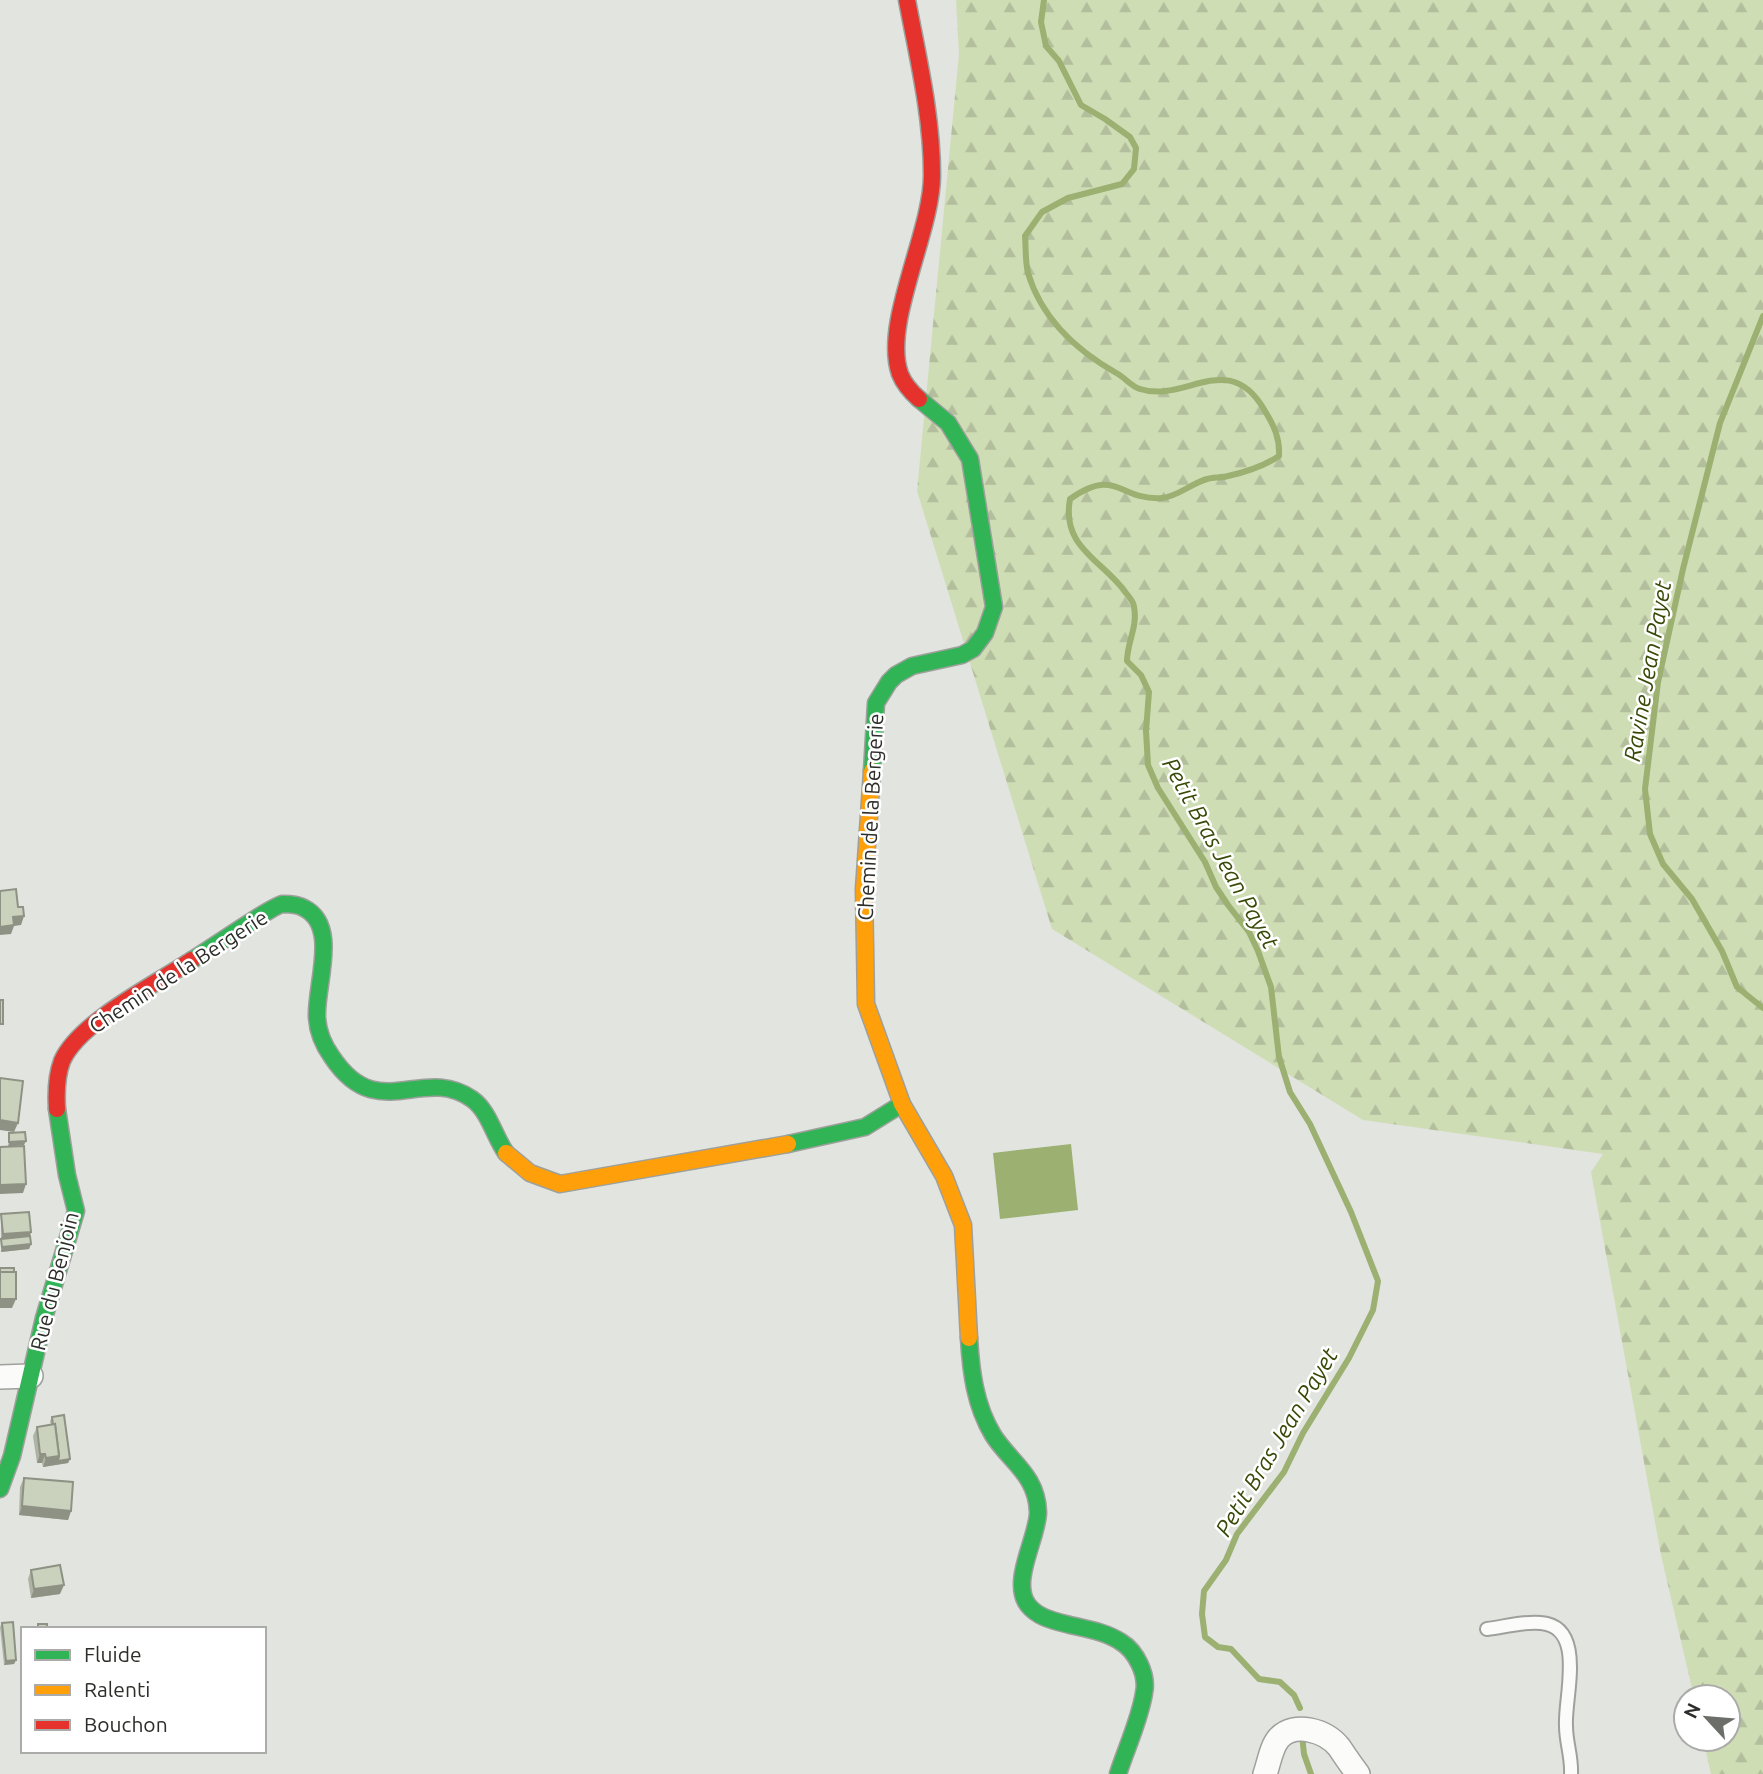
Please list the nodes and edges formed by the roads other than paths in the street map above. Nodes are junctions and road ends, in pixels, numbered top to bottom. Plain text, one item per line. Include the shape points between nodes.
1 (907, 0) edge
2 (62, 1062) joint
3 (902, 1104) junction
4 (31, 1376) junction
5 (0, 1377) edge
6 (0, 1489) edge
7 (1488, 1629) dead end
8 (1118, 1774) edge
9 (1265, 1774) edge
10 (1358, 1774) edge
11 (1571, 1774) edge

1 - 3 street, Chemin de la Bergerie via 927,111 932,177 895,354 911,393 946,420 970,460 994,607 990,626 965,655 912,664 883,686 876,703 864,889 866,1004
2 - 3 street, Chemin de la Bergerie via 75,1040 94,1023 281,904 292,904 313,912 324,931 316,1017 324,1044 340,1068 352,1080 383,1093 422,1086 465,1094 489,1116 505,1152 522,1169 543,1180 560,1184 822,1138 865,1127
2 - 4 street, Rue du Benjoin via 57,1112 76,1211
3 - 8 street, Chemin de la Bergerie via 944,1176 963,1225 977,1401 993,1436 1033,1487 1038,1513 1023,1575 1023,1596 1044,1618 1122,1642 1143,1673 1145,1691
4 - 5 street, Rue du Benjoin
4 - 6 street, Rue du Benjoin
7 - 11 lane via 1541,1623 1566,1641
9 - 10 street via 1279,1739 1300,1730 1327,1737

